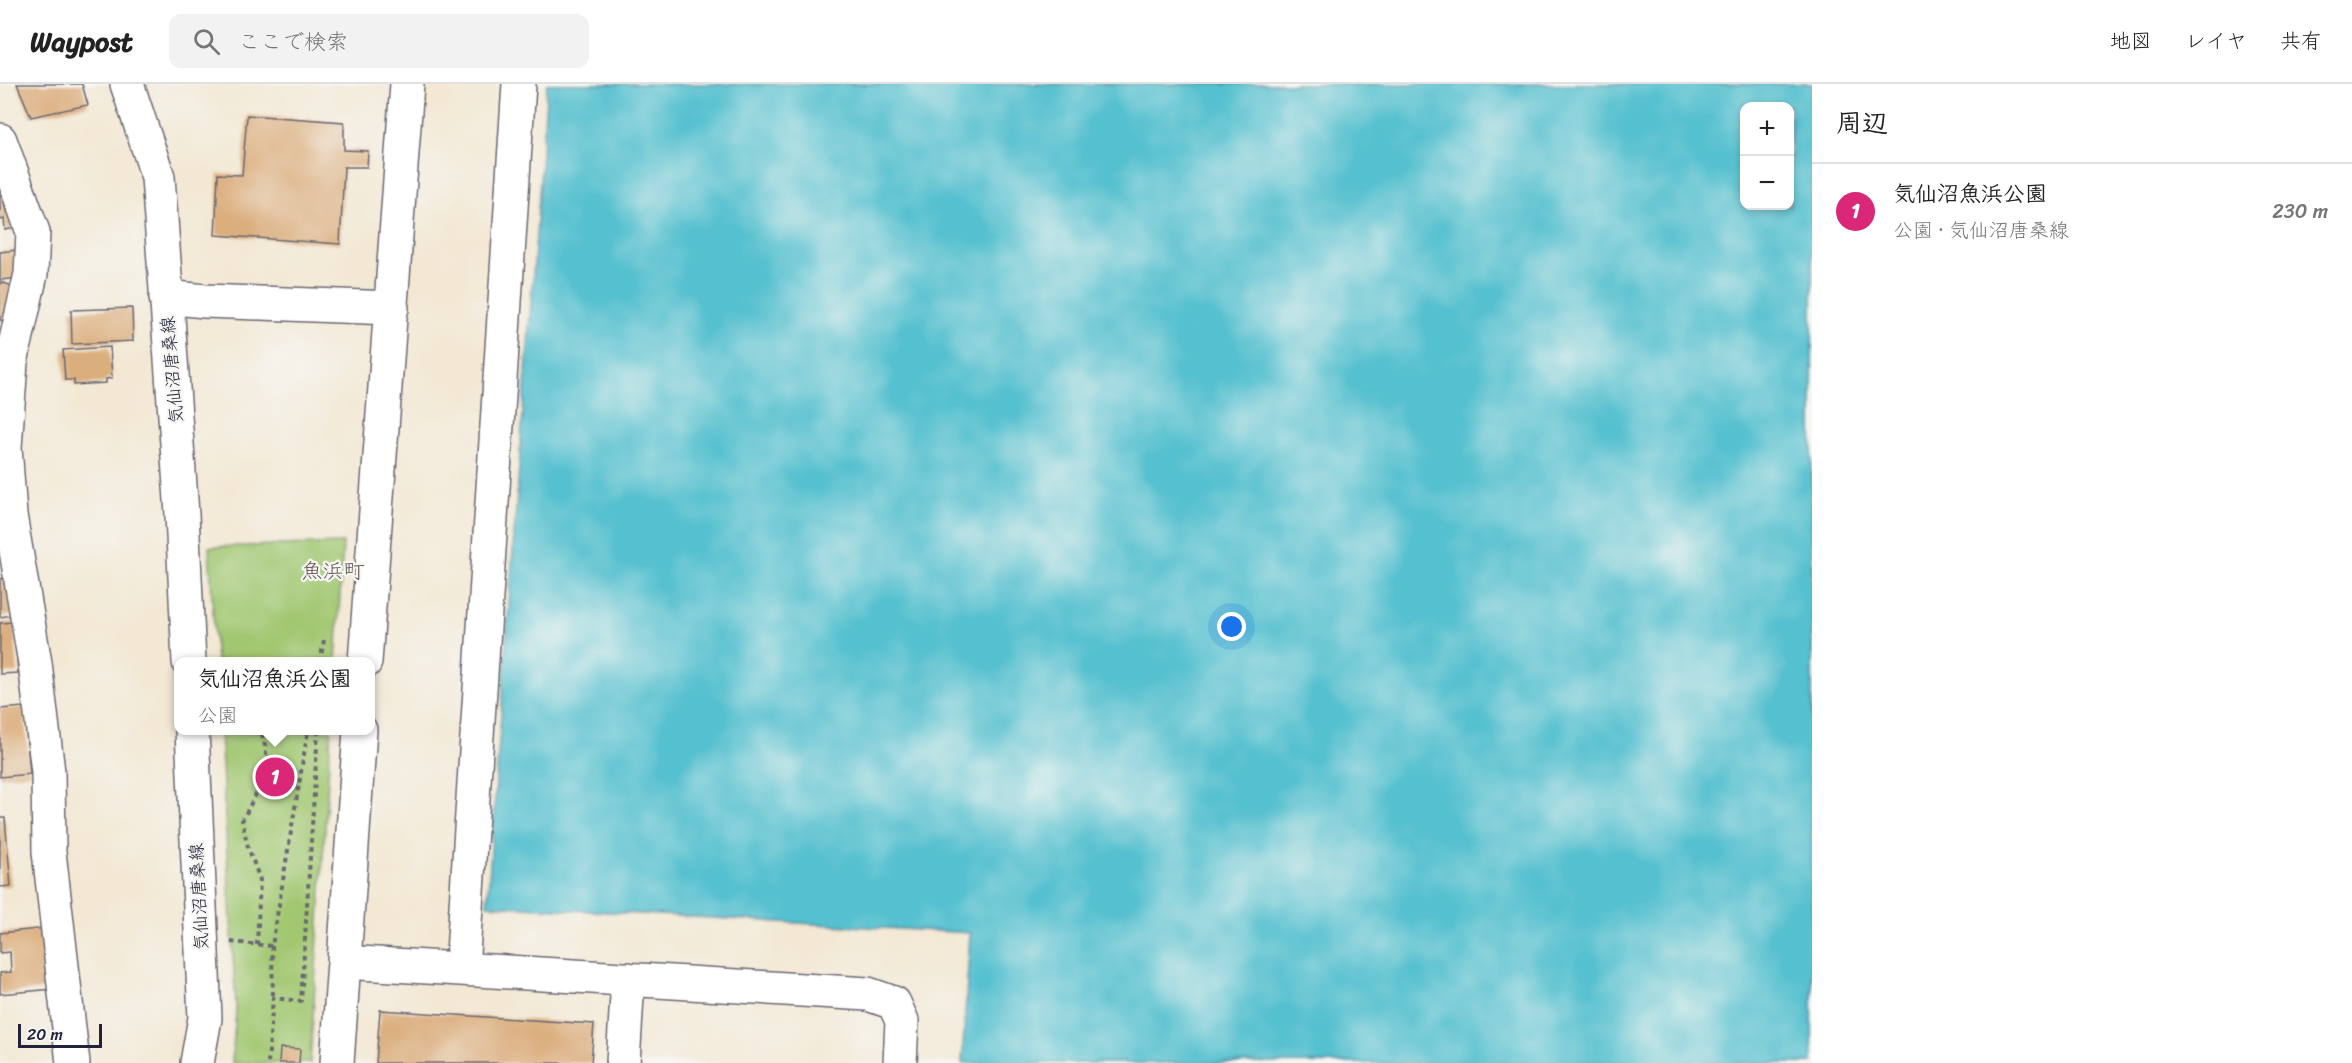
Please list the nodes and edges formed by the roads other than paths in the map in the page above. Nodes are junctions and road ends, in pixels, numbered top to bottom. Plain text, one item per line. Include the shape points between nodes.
1 (127, 84) edge
2 (407, 84) edge
3 (519, 84) edge
4 (0, 140) edge
5 (166, 297) junction
6 (392, 308) junction
7 (5, 363) edge
8 (189, 657) edge
9 (365, 657) edge
10 (192, 735) edge
11 (360, 735) edge
12 (344, 962) junction
13 (462, 969) junction
14 (628, 980) junction
15 (73, 1063) edge
16 (197, 1063) edge
17 (338, 1063) edge
18 (623, 1063) edge
19 (900, 1063) edge

1 - 5 street, 気仙沼唐桑線 via 158,177
2 - 6 street
3 - 13 street
4 - 7 street via 33,232 31,274
5 - 6 street
5 - 8 street, 気仙沼唐桑線
6 - 9 street
7 - 15 street via 10,515 47,761 49,852
10 - 16 street, 気仙沼唐桑線 via 205,1018
11 - 12 street
12 - 13 street
12 - 17 street
13 - 14 street
14 - 18 street
14 - 19 street via 868,994 894,1003 902,1021

